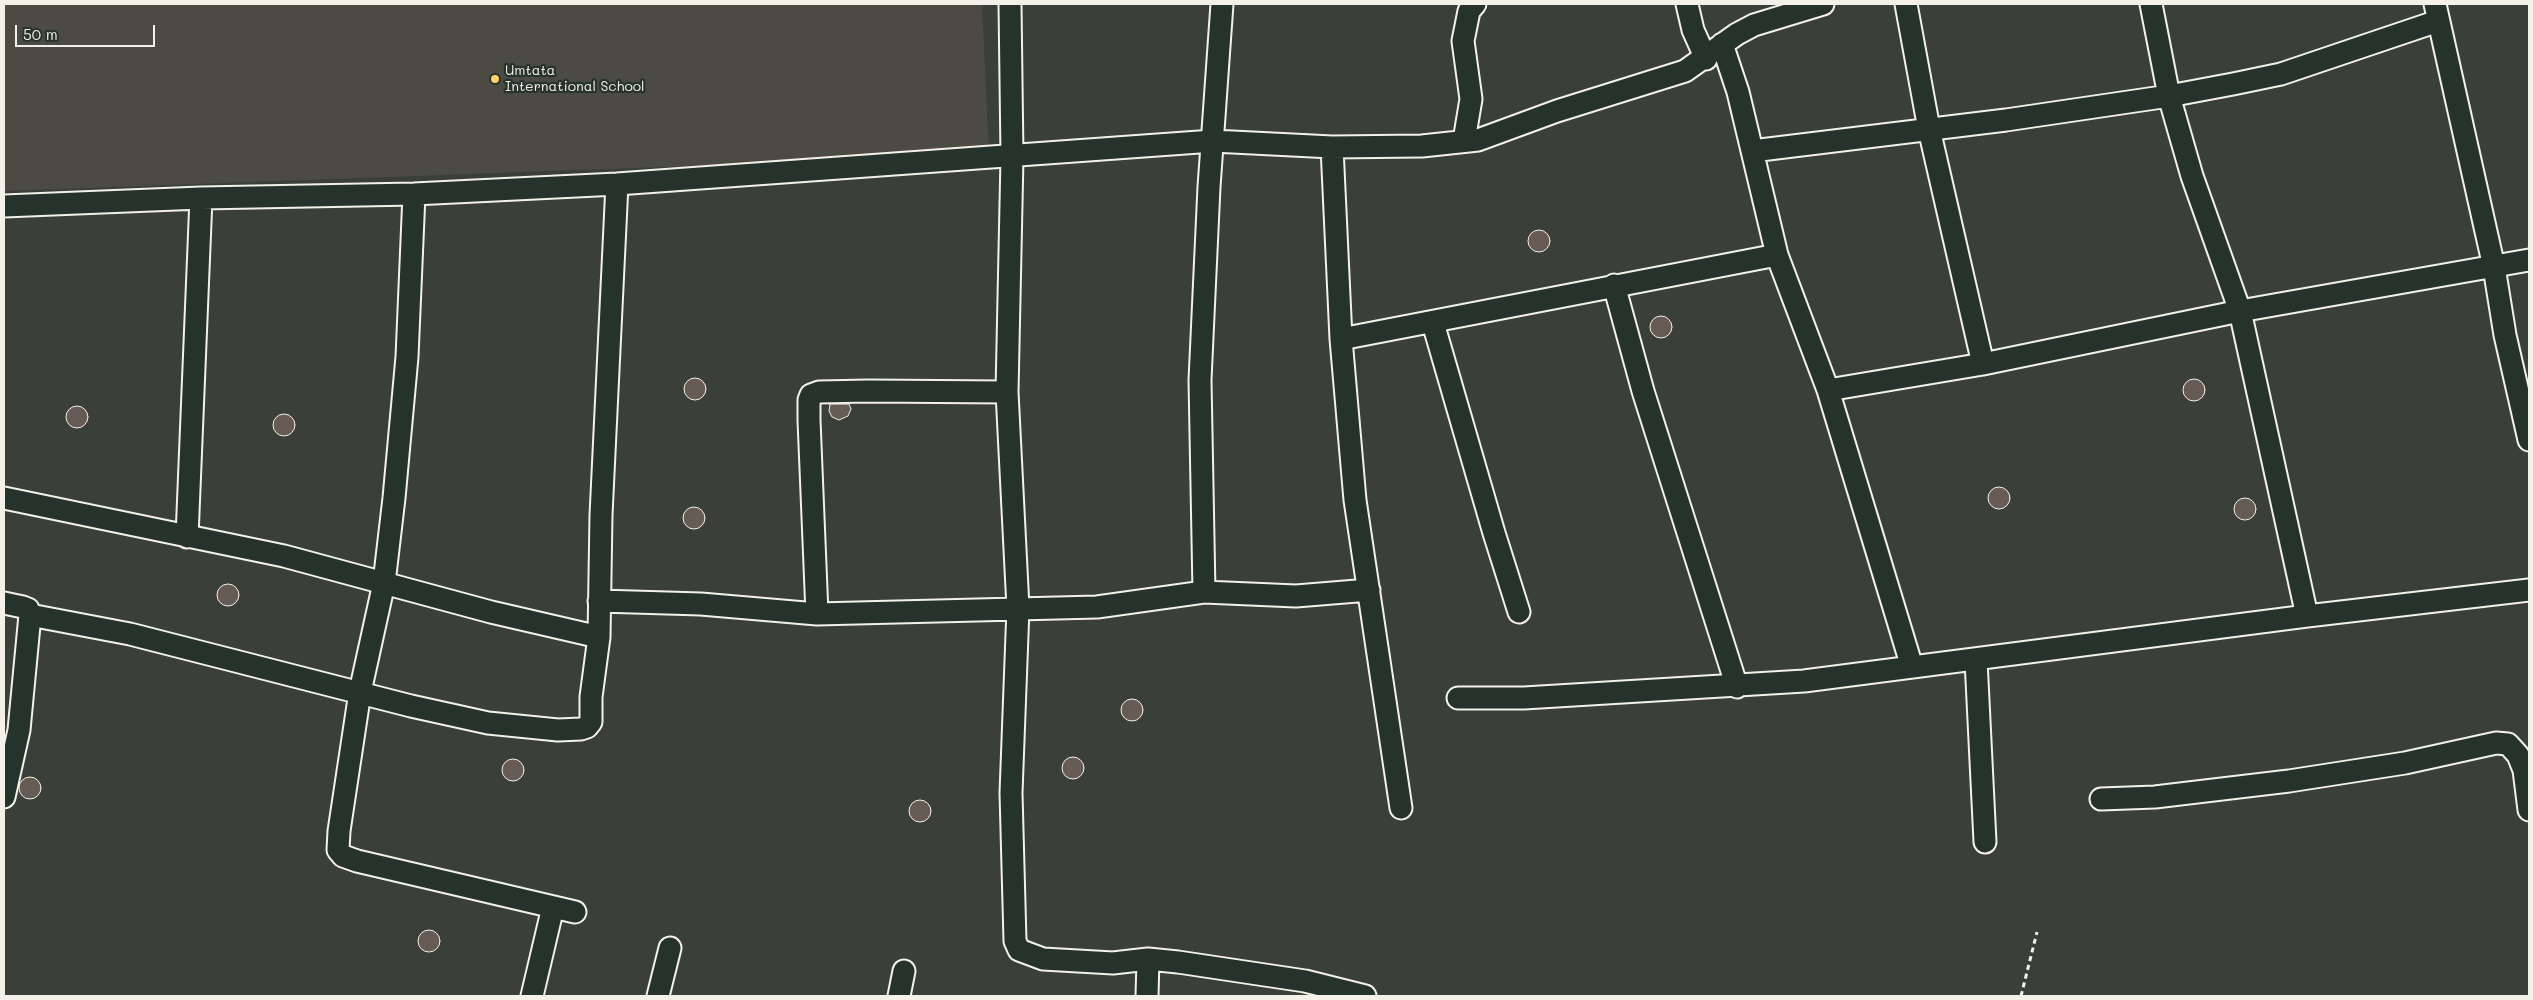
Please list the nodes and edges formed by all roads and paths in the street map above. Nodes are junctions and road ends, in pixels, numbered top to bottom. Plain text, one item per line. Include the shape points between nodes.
1 (1010, 4) edge
2 (1222, 4) edge
3 (1475, 4) edge
4 (1687, 4) edge
5 (1823, 4) edge
6 (1906, 4) edge
7 (2151, 4) edge
8 (2437, 13) edge
9 (1722, 44) junction
10 (1706, 59) junction
11 (2170, 96) junction
12 (1929, 129) junction
13 (1213, 141) junction
14 (1464, 141) junction
15 (1332, 147) junction
16 (1752, 151) junction
17 (1012, 157) junction
18 (617, 184) junction
19 (414, 194) junction
20 (201, 198) junction
21 (4, 206) edge
22 (1777, 255) junction
23 (2529, 260) edge
24 (2494, 268) junction
25 (1614, 286) junction
26 (2240, 311) junction
27 (1433, 323) junction
28 (1341, 339) junction
29 (1983, 364) junction
30 (1828, 390) junction
31 (1007, 392) junction
32 (2529, 440) edge
33 (4, 498) edge
34 (187, 536) junction
35 (384, 583) junction
36 (1369, 590) junction
37 (2529, 590) edge
38 (1204, 592) junction
39 (599, 601) junction
40 (4, 603) edge
41 (1018, 608) junction
42 (1519, 612) dead end
43 (817, 614) junction
44 (30, 615) junction
45 (2306, 616) junction
46 (598, 637) junction
47 (1976, 660) junction
48 (1912, 667) junction
49 (1737, 686) junction
50 (360, 692) junction
51 (1458, 698) dead end
52 (4, 797) edge
53 (2101, 798) dead end
54 (1401, 808) dead end
55 (2529, 810) edge
56 (1986, 842) dead end
57 (553, 907) junction
58 (575, 912) dead end
59 (2037, 932) dead end
60 (670, 948) dead end
61 (1148, 959) junction
62 (904, 971) dead end
63 (532, 996) edge
64 (658, 996) edge
65 (899, 996) edge
66 (1147, 996) edge
67 (1365, 996) edge
68 (2021, 996) edge

1 - 17 street
2 - 13 street
3 - 14 street via 1468,11 1464,41 1471,99
4 - 10 street
5 - 9 street via 1754,25
6 - 12 street
7 - 11 street
8 - 11 street via 2281,74
8 - 24 street
9 - 10 street
9 - 16 street
10 - 14 street via 1676,75 1557,111 1478,140
11 - 12 street
11 - 26 street via 2192,176
12 - 16 street
12 - 29 street
13 - 15 street
13 - 17 street
13 - 38 street via 1200,380
14 - 15 street via 1422,146
15 - 28 street
16 - 22 street
17 - 18 street
17 - 31 street
18 - 19 street
18 - 39 street
19 - 20 street
19 - 35 street via 407,357
20 - 21 street
20 - 34 street
22 - 25 street
22 - 30 street
23 - 24 street
24 - 26 street
24 - 32 street via 2505,335
25 - 27 street
25 - 49 street via 1643,391
26 - 29 street
26 - 45 street
27 - 28 street
27 - 42 street
28 - 36 street via 1355,500
29 - 30 street
30 - 48 street
31 - 41 street
31 - 43 street via 868,391 811,395 809,420
33 - 34 street
34 - 35 street via 284,556
35 - 46 street
35 - 50 street
36 - 38 street via 1296,596
36 - 54 street
37 - 45 street
38 - 41 street via 1097,607
39 - 43 street via 701,604
39 - 46 street
40 - 44 street via 28,609
41 - 43 street
41 - 61 street via 1011,793 1015,941 1019,950 1043,959 1113,963
44 - 50 street via 130,634
44 - 52 street via 19,730
45 - 47 street
46 - 50 street via 591,722 581,729 488,723
47 - 48 street
47 - 56 street
48 - 49 street
49 - 51 street via 1524,698
50 - 57 street via 339,831 340,853 350,859
53 - 55 street via 2164,796 2289,781 2405,763 2496,743 2508,744 2518,755 2524,770
57 - 58 street
57 - 63 street
59 - 68 path
60 - 64 street
61 - 66 street
61 - 67 street via 1305,982
62 - 65 street

